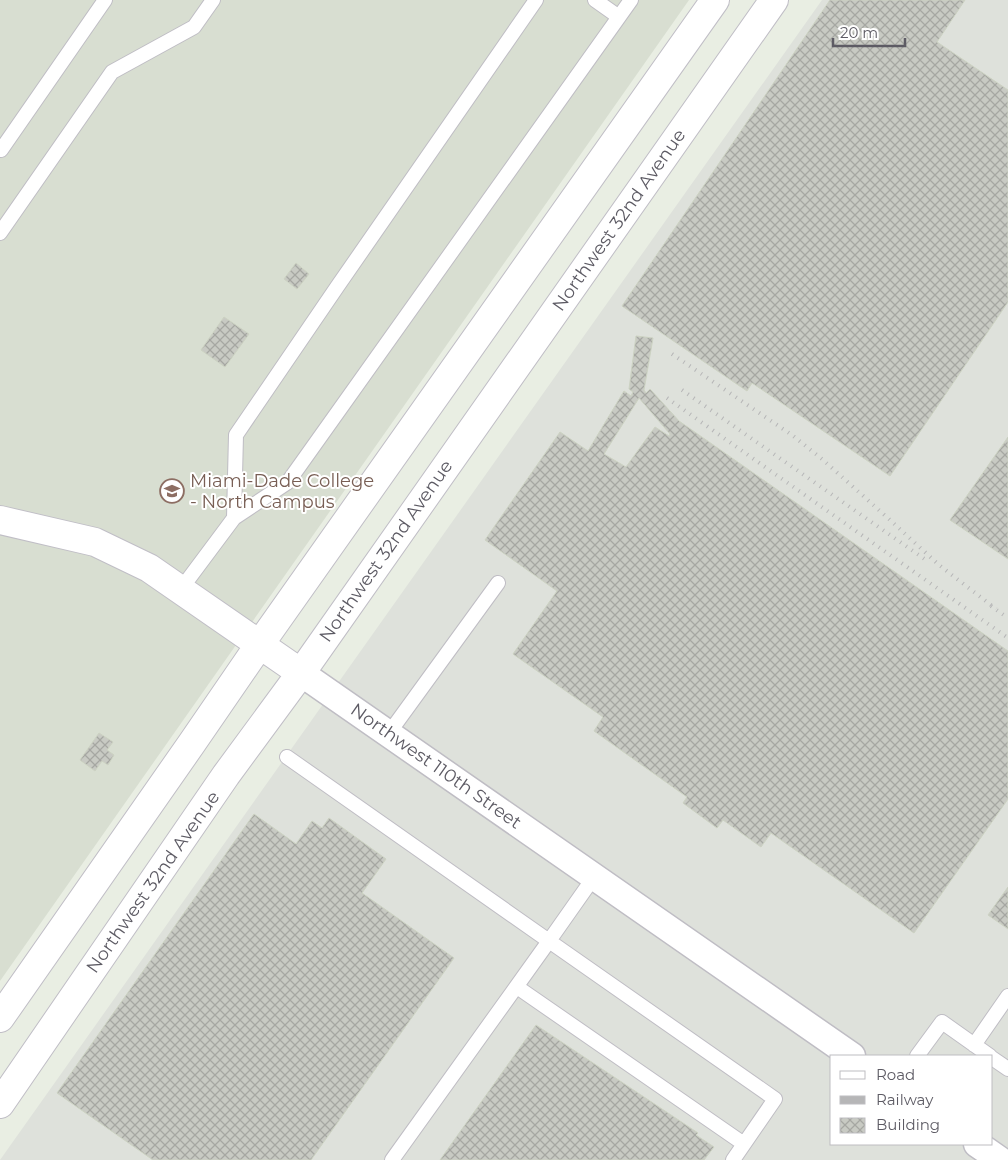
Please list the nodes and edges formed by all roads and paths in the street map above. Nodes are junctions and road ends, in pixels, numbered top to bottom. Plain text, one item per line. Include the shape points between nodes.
1 (105, 0) edge
2 (213, 0) edge
3 (536, 0) edge
4 (595, 0) edge
5 (631, 0) edge
6 (715, 0) edge
7 (774, 0) edge
8 (619, 17) junction
9 (1, 150) dead end
10 (0, 232) edge
11 (234, 518) junction
12 (0, 520) edge
13 (498, 583) dead end
14 (181, 589) junction
15 (260, 644) junction
16 (301, 672) junction
17 (389, 733) junction
18 (287, 758) dead end
19 (594, 876) junction
20 (549, 941) junction
21 (517, 987) junction
22 (1008, 996) edge
23 (0, 1018) edge
24 (974, 1045) junction
25 (851, 1055) edge
26 (918, 1055) edge
27 (988, 1055) edge
28 (993, 1058) edge
29 (1008, 1069) edge
30 (0, 1104) edge
31 (744, 1144) junction
32 (978, 1145) edge
33 (392, 1160) edge
34 (733, 1160) edge
35 (1000, 1160) edge

1 - 9 lane
2 - 10 lane via 194,27 112,72
3 - 11 lane via 236,435
4 - 8 lane
5 - 8 lane
6 - 15 main road
7 - 16 main road, Northwest 32nd Avenue
8 - 11 lane via 288,482
11 - 14 lane
12 - 14 main road, Northwest 110th Street via 95,542 149,568
13 - 17 lane
14 - 15 main road, Northwest 110th Street
15 - 16 main road, Northwest 110th Street
15 - 23 main road
16 - 17 street, Northwest 110th Street
16 - 30 main road, Northwest 32nd Avenue via 226,775
17 - 19 street, Northwest 110th Street
18 - 20 lane
19 - 20 lane
19 - 25 street, Northwest 110th Street
20 - 21 lane
20 - 31 lane via 775,1099
21 - 31 lane
21 - 33 lane
22 - 24 lane
24 - 26 lane via 942,1022
24 - 27 lane
28 - 29 lane
31 - 34 lane
32 - 35 street

